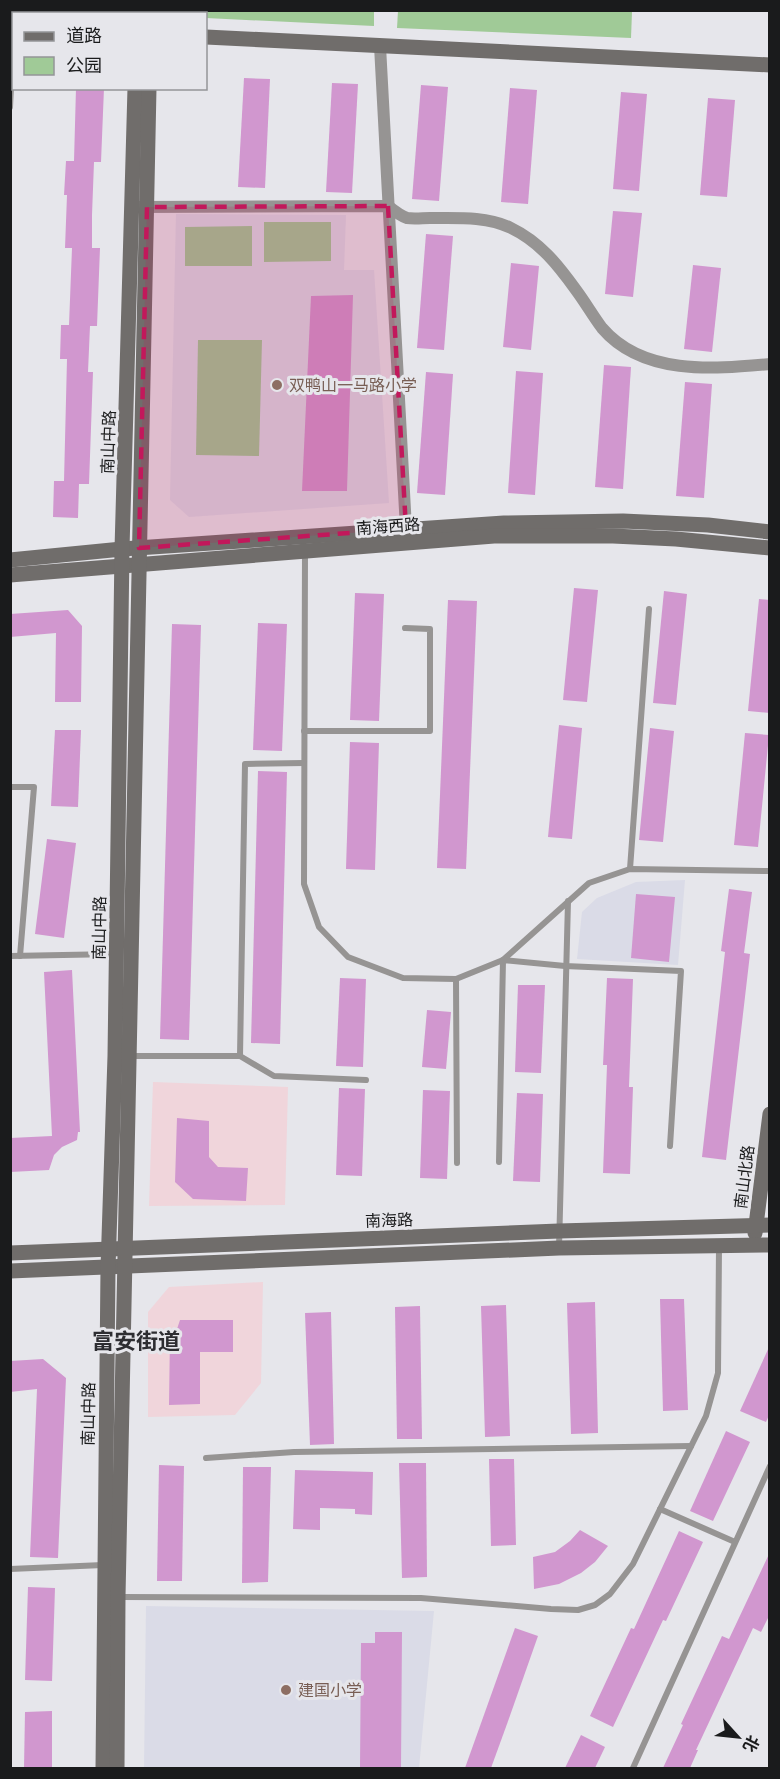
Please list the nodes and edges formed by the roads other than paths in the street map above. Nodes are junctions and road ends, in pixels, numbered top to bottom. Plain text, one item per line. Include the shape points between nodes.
1 (207, 37) edge
2 (380, 46) junction
3 (770, 66) edge
4 (12, 70) edge
5 (135, 90) edge
6 (149, 90) edge
7 (10, 107) edge
8 (140, 207) junction
9 (387, 207) junction
10 (770, 364) edge
11 (406, 529) junction
12 (770, 532) edge
13 (305, 544) junction
14 (139, 548) junction
15 (770, 548) edge
16 (123, 549) junction
17 (10, 560) edge
18 (138, 565) junction
19 (122, 567) junction
20 (10, 575) edge
21 (649, 609) dead end
22 (405, 628) dead end
23 (304, 731) junction
24 (304, 763) junction
25 (10, 787) edge
26 (630, 869) junction
27 (770, 871) edge
28 (568, 901) junction
29 (117, 954) junction
30 (10, 956) edge
31 (20, 956) junction
32 (503, 960) junction
33 (565, 966) junction
34 (456, 979) junction
35 (123, 1056) junction
36 (240, 1056) junction
37 (366, 1080) dead end
38 (770, 1114) edge
39 (670, 1146) dead end
40 (499, 1162) dead end
41 (457, 1163) dead end
42 (763, 1225) edge
43 (559, 1231) junction
44 (762, 1245) edge
45 (719, 1246) junction
46 (559, 1248) junction
47 (109, 1249) junction
48 (126, 1249) junction
49 (10, 1253) edge
50 (125, 1267) junction
51 (108, 1268) junction
52 (10, 1271) edge
53 (691, 1446) junction
54 (206, 1458) dead end
55 (770, 1466) edge
56 (660, 1509) junction
57 (735, 1542) junction
58 (104, 1565) junction
59 (10, 1569) edge
60 (118, 1597) junction
61 (103, 1768) edge
62 (117, 1768) edge
63 (633, 1768) edge

1 - 2 street
2 - 3 street
2 - 9 street
4 - 7 lane
5 - 8 street, 南山中路
6 - 8 street, 南山中路
8 - 9 street
8 - 14 street, 南山中路
8 - 16 street, 南山中路
9 - 10 street via 407,218 480,220 503,224 525,235 558,265 602,328 632,352 688,367
9 - 11 street
11 - 12 street, 南海西路 via 514,522 623,521
11 - 13 street, 南海西路
13 - 14 street, 南海西路
13 - 15 street, 南海西路 via 495,536 613,536
13 - 18 street, 南海西路
13 - 23 lane
14 - 16 street, 南海西路
14 - 18 street, 南山中路
16 - 17 street, 南海西路
16 - 19 street, 南山中路
18 - 19 street, 南海西路
18 - 35 street, 南山中路
19 - 20 street, 南海西路
19 - 29 street, 南山中路
21 - 26 lane
22 - 23 lane via 429,629 430,731
23 - 24 lane
24 - 34 lane via 304,884 319,927 348,957 403,978
24 - 36 lane via 245,764
25 - 31 lane via 34,787
26 - 27 lane
26 - 28 lane via 589,883
28 - 32 lane
28 - 33 lane
29 - 31 lane
29 - 35 street, 南山中路
30 - 31 lane
32 - 33 lane
32 - 34 lane
32 - 40 lane
33 - 39 lane via 681,971
33 - 43 lane
34 - 41 lane
35 - 36 lane
35 - 47 street, 南山中路
35 - 48 street, 南山中路
36 - 37 lane via 274,1076
38 - 42 street, 南山北路
42 - 43 street, 南海路
42 - 44 street, 南山北路
43 - 46 lane
43 - 48 street, 南海路
44 - 45 street
45 - 46 street
45 - 53 lane via 718,1373 706,1416
46 - 50 street
47 - 48 street, 南海路
47 - 49 street, 南海路
47 - 51 street, 南山中路
48 - 50 street, 南山中路
50 - 51 street
50 - 60 street, 南山中路
51 - 52 street
51 - 58 street, 南山中路
53 - 54 lane via 294,1452
53 - 56 lane
55 - 57 lane
56 - 57 lane
56 - 60 lane via 633,1564 610,1594 595,1605 578,1610 420,1598
57 - 63 lane
58 - 59 lane
58 - 61 street, 南山中路
60 - 62 street, 南山中路

